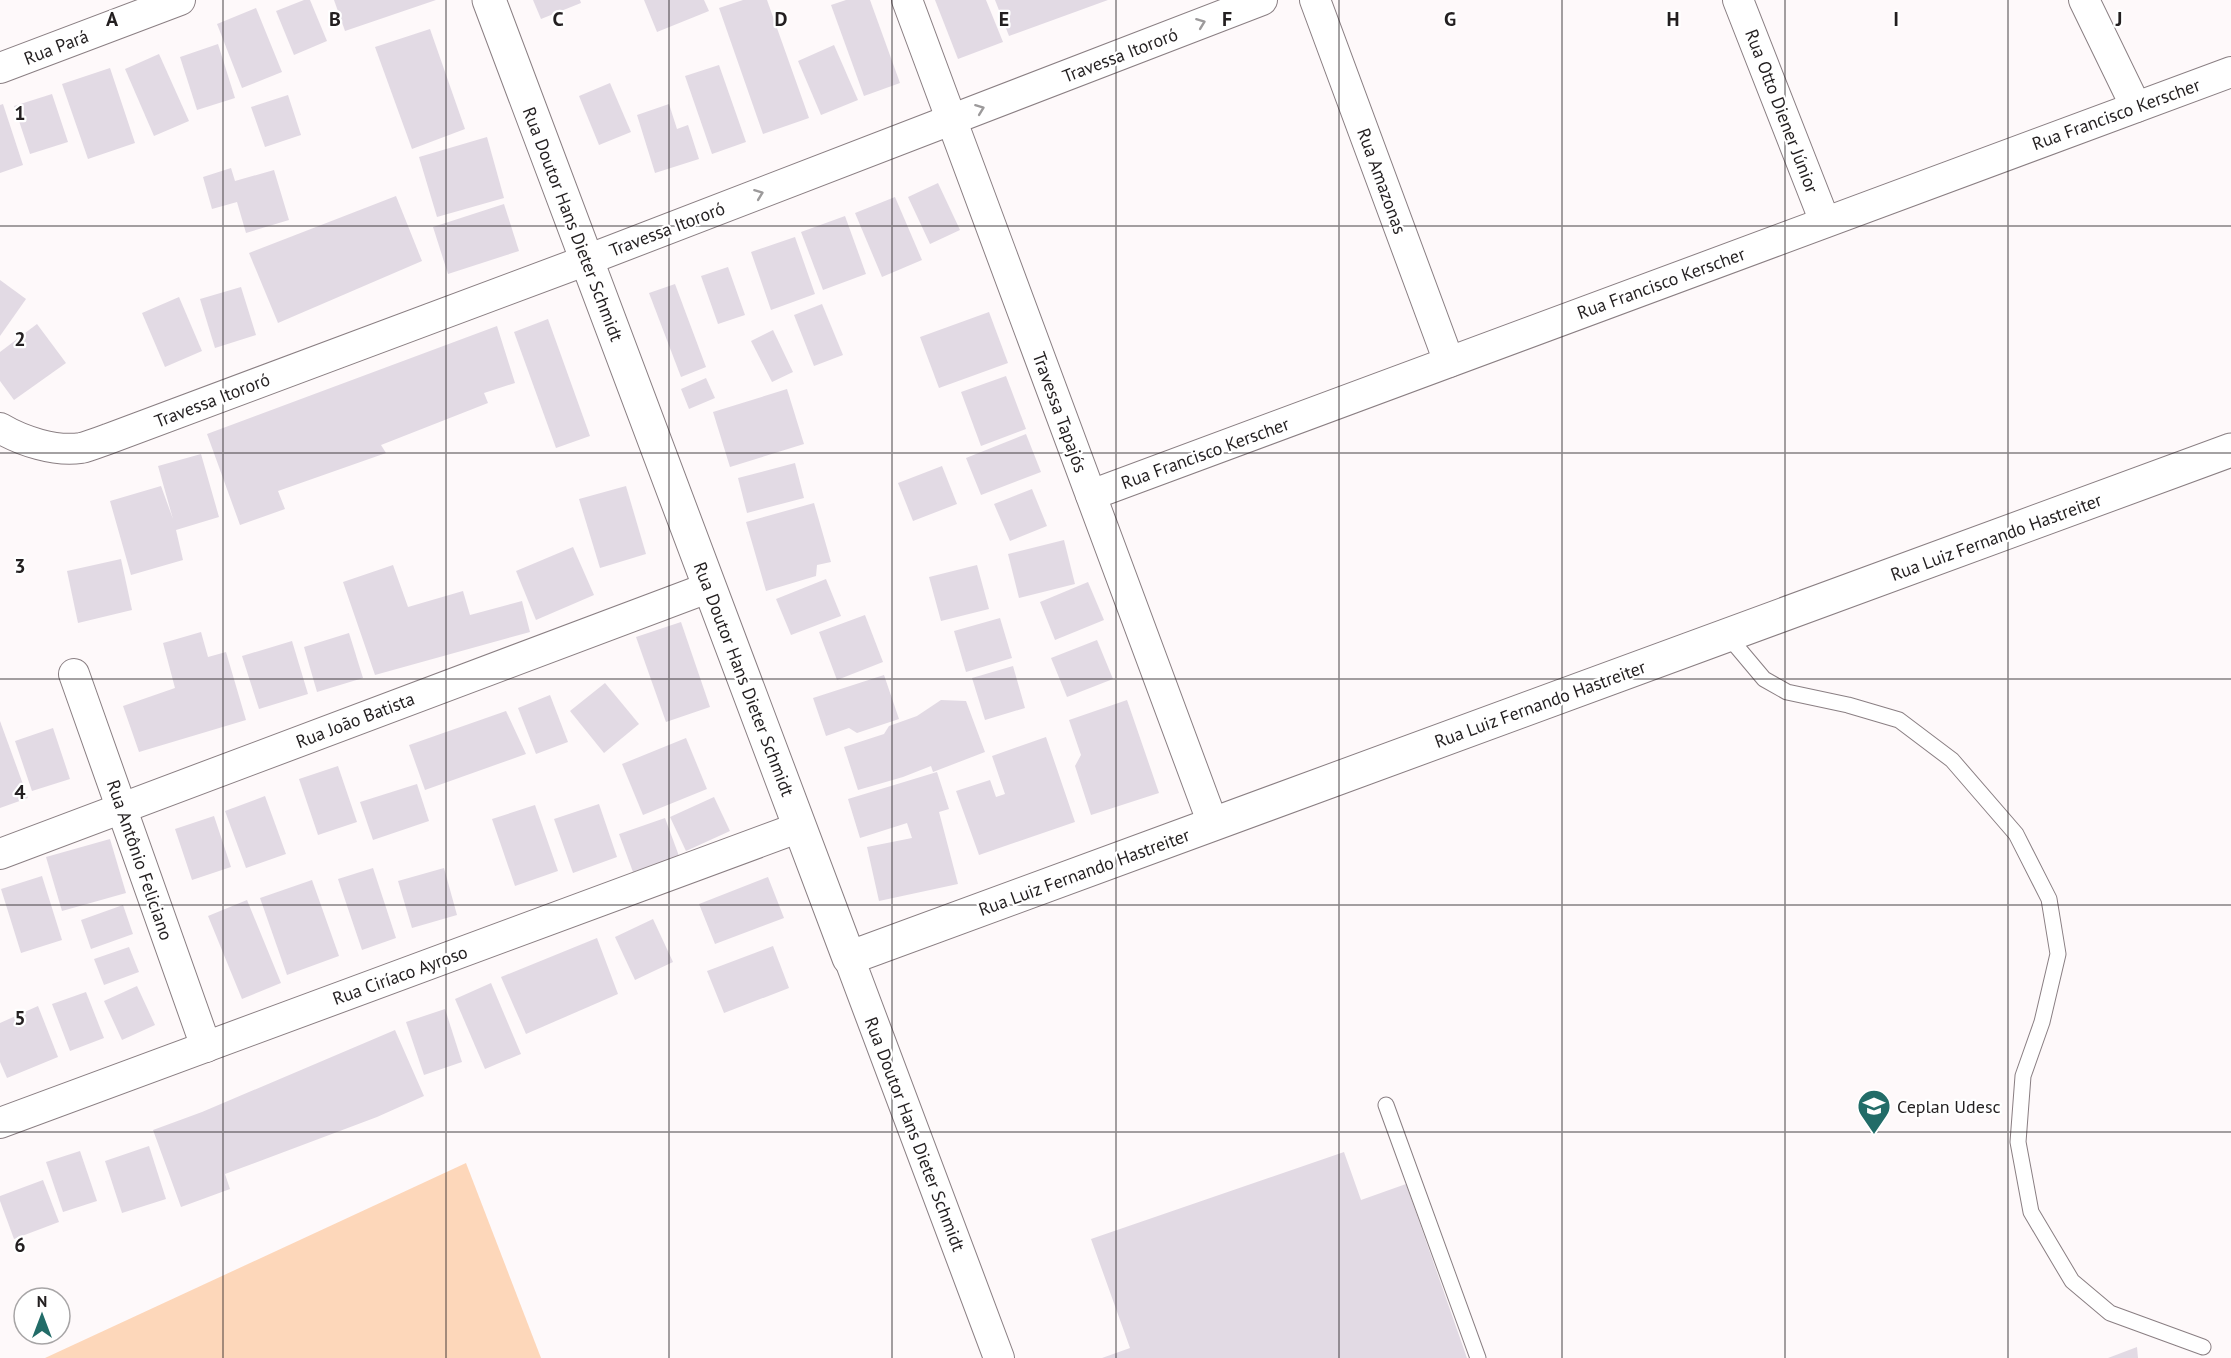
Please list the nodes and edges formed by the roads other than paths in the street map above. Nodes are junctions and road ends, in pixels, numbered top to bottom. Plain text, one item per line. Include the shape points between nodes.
1 (180, 0) edge
2 (489, 0) edge
3 (907, 0) edge
4 (1262, 0) edge
5 (1315, 0) edge
6 (1738, 0) edge
7 (2084, 0) edge
8 (0, 68) edge
9 (2231, 72) edge
10 (2136, 107) junction
11 (951, 120) junction
12 (1825, 222) junction
13 (587, 260) junction
14 (1449, 362) junction
15 (0, 428) edge
16 (2231, 450) edge
17 (1091, 495) junction
18 (710, 587) junction
19 (1727, 635) junction
20 (74, 674) dead end
21 (122, 807) junction
22 (1213, 824) junction
23 (800, 827) junction
24 (0, 854) edge
25 (849, 958) junction
26 (206, 1047) junction
27 (1386, 1105) dead end
28 (0, 1123) edge
29 (2203, 1347) dead end
30 (999, 1358) edge
31 (1478, 1358) edge

1 - 8 street, Rua Pará
2 - 13 street, Rua Doutor Hans Dieter Schmidt
3 - 11 street, Travessa Tapajós
11 -> 4 street, Travessa Itororó
5 - 14 street, Rua Amazonas
6 - 12 street, Rua Otto Diener Júnior
7 - 10 street
9 - 10 street, Rua Francisco Kerscher
10 - 12 street, Rua Francisco Kerscher
13 -> 11 street, Travessa Itororó
11 - 17 street, Travessa Tapajós
12 - 14 street, Rua Francisco Kerscher
13 - 15 street, Travessa Itororó via 80,448 37,444
13 - 18 street, Rua Doutor Hans Dieter Schmidt
14 - 17 street, Rua Francisco Kerscher
16 - 19 street, Rua Luiz Fernando Hastreiter
17 - 22 street, Travessa Tapajós
18 - 21 street, Rua João Batista
18 - 23 street, Rua Doutor Hans Dieter Schmidt
19 - 22 street, Rua Luiz Fernando Hastreiter
19 - 29 lane via 1764,680 1788,692 1899,720 1952,760 2016,834 2049,899 2058,954 2042,1022 2023,1076 2018,1142 2031,1212 2072,1281 2110,1313
20 - 21 street, Rua Antônio Feliciano
21 - 24 street, Rua João Batista
21 - 26 street, Rua Antônio Feliciano
22 - 25 street, Rua Luiz Fernando Hastreiter
23 - 25 street, Rua Doutor Hans Dieter Schmidt
23 - 26 street, Rua Ciríaco Ayroso
25 - 30 street, Rua Doutor Hans Dieter Schmidt
26 - 28 street, Rua Ciríaco Ayroso
27 - 31 lane

